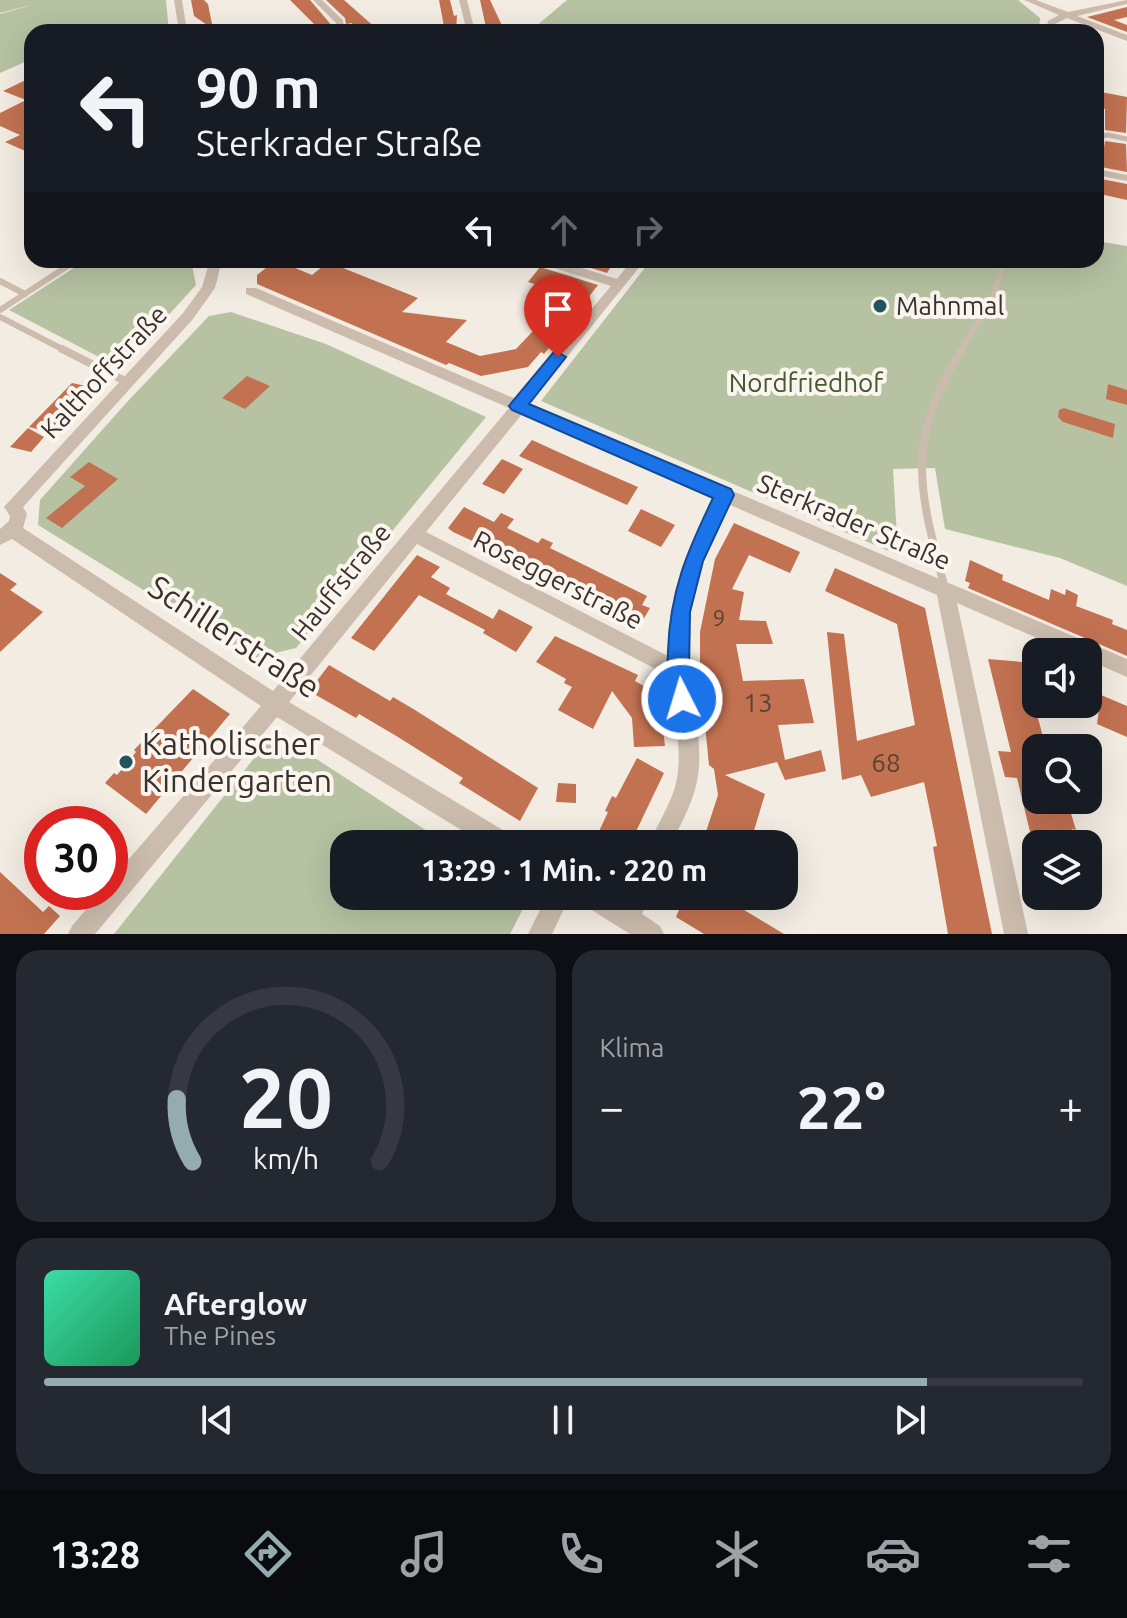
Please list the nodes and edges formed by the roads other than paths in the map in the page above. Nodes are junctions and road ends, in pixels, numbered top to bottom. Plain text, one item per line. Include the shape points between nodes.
1 (178, 0) edge
2 (317, 0) edge
3 (463, 0) edge
4 (1028, 0) edge
5 (1127, 1) edge
6 (1068, 15) junction
7 (182, 24) edge
8 (340, 24) edge
9 (470, 24) edge
10 (1051, 24) edge
11 (1091, 24) edge
12 (1104, 29) edge
13 (1127, 38) edge
14 (1104, 136) edge
15 (1127, 139) edge
16 (1104, 174) edge
17 (1127, 178) edge
18 (65, 268) edge
19 (215, 268) edge
20 (568, 268) edge
21 (632, 268) edge
22 (1003, 268) edge
23 (0, 281) edge
24 (619, 284) junction
25 (251, 291) dead end
26 (25, 294) junction
27 (0, 310) edge
28 (0, 317) edge
29 (125, 381) junction
30 (518, 406) junction
31 (724, 495) junction
32 (6, 507) edge
33 (6, 534) edge
34 (413, 534) junction
35 (945, 589) junction
36 (1127, 668) edge
37 (678, 671) junction
38 (275, 704) junction
39 (482, 830) edge
40 (666, 830) edge
41 (128, 864) edge
42 (135, 870) junction
43 (552, 910) edge
44 (613, 910) edge
45 (632, 910) edge
46 (628, 919) junction
47 (80, 934) edge
48 (540, 934) edge
49 (652, 934) edge
50 (1016, 934) edge

1 - 7 street
2 - 8 street
3 - 9 street
4 - 6 street
5 - 6 street
6 - 10 street
6 - 11 street
12 - 13 street
14 - 15 lane
16 - 17 street
18 - 26 lane
19 - 29 street, Kalthoffstraße via 202,299
20 - 24 street
21 - 24 street, Hauffstraße
22 - 35 lane via 994,297 943,380 923,435 929,525
23 - 26 lane
24 - 30 street, Hauffstraße
25 - 30 street, Sterkrader Straße
26 - 27 lane
28 - 29 lane
29 - 32 street, Kalthoffstraße
30 - 31 street, Sterkrader Straße
30 - 34 street, Hauffstraße
31 - 35 street, Sterkrader Straße
31 - 37 street via 693,561 683,599
32 - 33 street via 16,510 19,519
33 - 38 street, Schillerstraße
34 - 37 street, Roseggerstraße
34 - 38 street, Hauffstraße
35 - 36 street, Sterkrader Straße
35 - 50 street
37 - 40 street via 690,754 688,780
38 - 39 street, Schillerstraße
38 - 42 street, Hauffstraße
41 - 42 lane
42 - 47 street, Hauffstraße
43 - 48 street
44 - 46 street
45 - 46 street
46 - 49 street

